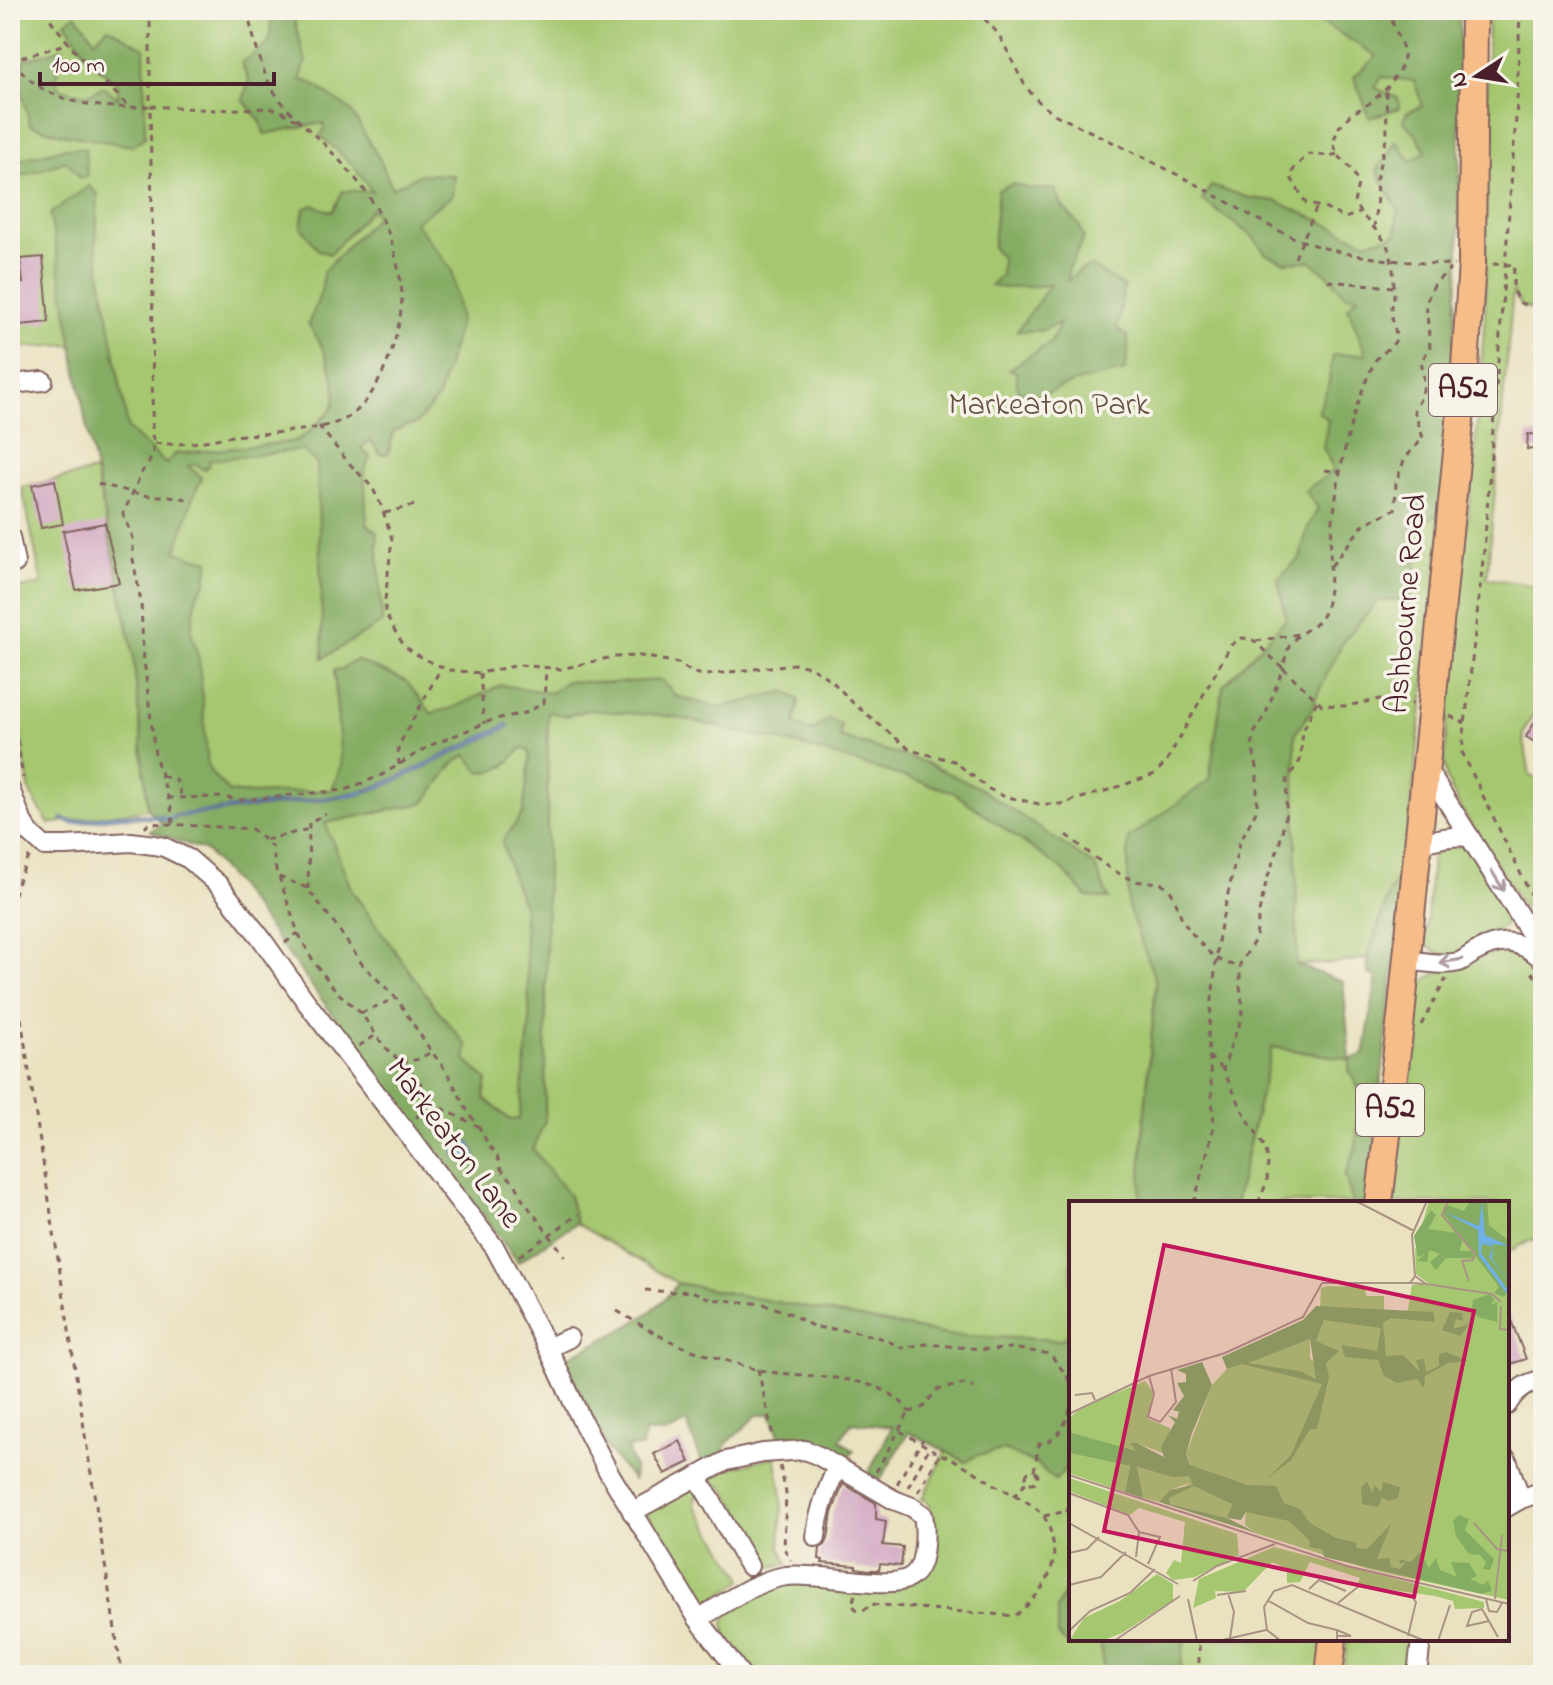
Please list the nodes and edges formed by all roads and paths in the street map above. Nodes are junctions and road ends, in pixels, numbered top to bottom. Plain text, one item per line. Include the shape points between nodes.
1 (43, 10) edge
2 (150, 10) edge
3 (246, 10) edge
4 (976, 10) edge
5 (1390, 10) edge
6 (1474, 10) edge
7 (1520, 10) edge
8 (69, 43) junction
9 (10, 49) edge
10 (12, 61) edge
11 (1386, 89) junction
12 (150, 106) junction
13 (130, 108) junction
14 (302, 123) junction
15 (1337, 154) junction
16 (1317, 206) junction
17 (1359, 213) junction
18 (1374, 228) junction
19 (1303, 240) junction
20 (1295, 258) dead end
21 (1391, 261) junction
22 (1463, 264) junction
23 (1505, 264) junction
24 (1328, 281) dead end
25 (1393, 287) junction
26 (1543, 308) edge
27 (43, 381) dead end
28 (10, 384) edge
29 (319, 426) junction
30 (155, 443) junction
31 (1325, 470) dead end
32 (1341, 472) junction
33 (98, 484) dead end
34 (134, 493) junction
35 (192, 500) dead end
36 (415, 505) dead end
37 (385, 513) junction
38 (10, 537) edge
39 (15, 563) dead end
40 (1331, 566) junction
41 (1301, 634) junction
42 (1256, 641) junction
43 (441, 667) junction
44 (1283, 668) junction
45 (546, 669) junction
46 (480, 673) junction
47 (10, 693) edge
48 (1317, 701) junction
49 (1432, 707) junction
50 (484, 724) junction
51 (399, 765) junction
52 (1426, 768) junction
53 (162, 776) junction
54 (17, 784) edge
55 (167, 798) junction
56 (182, 798) junction
57 (326, 814) dead end
58 (309, 829) junction
59 (1067, 835) dead end
60 (1470, 837) junction
61 (265, 840) junction
62 (37, 841) junction
63 (1419, 844) junction
64 (279, 877) junction
65 (308, 889) junction
66 (10, 907) edge
67 (1543, 916) edge
68 (10, 947) edge
69 (1543, 953) edge
70 (1216, 959) junction
71 (1407, 960) junction
72 (1537, 965) edge
73 (1240, 968) junction
74 (1453, 974) dead end
75 (1543, 989) edge
76 (396, 998) junction
77 (361, 1013) junction
78 (1420, 1027) dead end
79 (431, 1051) junction
80 (1209, 1056) junction
81 (401, 1063) junction
82 (1223, 1070) junction
83 (431, 1101) junction
84 (479, 1127) junction
85 (405, 1130) junction
86 (1195, 1201) edge
87 (1259, 1201) edge
88 (1379, 1201) edge
89 (579, 1214) dead end
90 (549, 1236) junction
91 (565, 1256) dead end
92 (506, 1265) junction
93 (645, 1290) dead end
94 (617, 1311) dead end
95 (569, 1338) dead end
96 (548, 1348) junction
97 (758, 1369) junction
98 (1543, 1380) edge
99 (1069, 1382) edge
100 (974, 1388) dead end
101 (1509, 1402) edge
102 (909, 1412) junction
103 (1069, 1413) edge
104 (900, 1431) junction
105 (922, 1441) junction
106 (930, 1448) junction
107 (777, 1452) junction
108 (940, 1454) junction
109 (837, 1467) junction
110 (1034, 1471) junction
111 (1509, 1472) edge
112 (697, 1476) junction
113 (1027, 1481) junction
114 (868, 1485) junction
115 (906, 1490) junction
116 (1543, 1491) edge
117 (1014, 1496) junction
118 (1514, 1503) edge
119 (1069, 1510) edge
120 (632, 1512) junction
121 (1044, 1516) junction
122 (816, 1537) dead end
123 (749, 1566) dead end
124 (798, 1575) junction
125 (861, 1594) dead end
126 (868, 1598) dead end
127 (869, 1604) junction
128 (698, 1619) junction
129 (1199, 1641) edge
130 (1333, 1641) edge
131 (1421, 1641) edge
132 (122, 1675) edge
133 (741, 1675) edge
134 (1199, 1675) edge
135 (1329, 1675) edge
136 (1417, 1675) edge

1 - 8 path
2 - 12 path
3 - 14 path via 271,87
4 - 19 path via 1000,36 1040,105
5 - 11 path via 1404,51 1401,67
6 - 22 highway, Ashbourne Road / A52
7 - 23 path
8 - 10 path
8 - 13 path
9 - 10 path
10 - 13 path via 30,81 57,95
11 - 15 path via 1339,127 1333,142
11 - 18 path via 1387,135 1376,180
12 - 13 path
12 - 14 path via 268,108
12 - 30 path
14 - 29 path via 376,207 394,250 402,294 383,375 368,399 347,418
15 - 16 path via 1309,154 1290,176 1306,203
15 - 17 path via 1358,184 1354,203
16 - 17 path via 1345,218
16 - 19 path
17 - 18 path
18 - 21 path via 1387,244
19 - 20 path
19 - 21 path
21 - 22 path
21 - 25 path
22 - 23 path
22 - 40 path via 1435,283 1426,302 1430,348 1421,361 1423,396 1414,410 1423,438 1405,458 1396,482 1395,509 1364,524
22 - 49 highway, Ashbourne Road / A52 via 1464,381
23 - 26 path via 1514,265 1513,290 1522,304
23 - 67 path via 1484,551 1462,752
24 - 25 path
25 - 32 path via 1396,339 1371,369 1347,437
27 - 28 street
29 - 30 path via 171,446
29 - 37 path via 372,487
30 - 34 path
31 - 32 path
32 - 40 path
33 - 34 path
34 - 35 path
34 - 53 path via 123,514 133,538 155,755
36 - 37 path
37 - 43 path via 392,539 385,613 407,648
38 - 39 street
40 - 41 path via 1323,617
41 - 42 path
41 - 44 path via 1291,643
42 - 44 path
42 - 45 path via 1242,638 1226,652 1161,769 1147,778 1054,804 1003,796 954,761 908,748 831,680 805,665 706,675 653,657 625,656
43 - 46 path
43 - 51 path via 398,747
44 - 48 path
44 - 70 path via 1255,732 1257,809 1239,844
45 - 46 path via 520,665
45 - 50 path via 544,703
46 - 50 path
47 - 54 path
48 - 49 path via 1337,707 1385,698
48 - 73 path via 1303,731 1300,761 1287,779 1279,846 1256,938
49 - 52 highway, Ashbourne Road / A52
50 - 51 path via 429,746
51 - 56 path via 345,790 241,800
52 - 60 street
52 - 63 highway, Ashbourne Road / A52
53 - 55 path
53 - 56 path via 176,780
54 - 62 street via 17,811
55 - 56 path
55 - 61 path via 173,823 252,829
57 - 58 path via 309,822
58 - 61 path
58 - 65 path
59 - 70 path via 1133,880 1166,885 1182,919
60 - 63 street
60 -> 69 street
61 - 64 path via 272,847
62 - 66 path
62 - 85 street, Markeaton Lane via 53,847 146,844 164,847 199,867 219,885
63 - 71 highway, Ashbourne Road / A52
64 - 65 path
64 - 77 path via 314,962
65 - 76 path via 362,964
68 - 132 path
70 - 73 path
70 - 80 path
72 -> 71 street via 1528,948 1511,942 1487,946 1460,962
71 - 88 highway, Ashbourne Road / A52
72 - 75 path
73 - 82 path via 1243,1009
74 - 78 path
76 - 77 path
76 - 79 path
77 - 81 path
79 - 81 path
79 - 84 path
80 - 82 path
80 - 86 path via 1214,1126
81 - 83 path
82 - 87 path via 1266,1149 1267,1182
83 - 84 path
83 - 85 path
84 - 90 path via 501,1169
85 - 92 street, Markeaton Lane
89 - 90 path
90 - 91 path
90 - 92 path
92 - 96 street, Markeaton Lane
93 - 99 path via 691,1291 711,1299 764,1304 814,1327 852,1331 902,1348 926,1344 1050,1354
94 - 97 path via 677,1344
95 - 96 street
96 - 120 street, Markeaton Lane
97 - 102 path via 877,1387
97 - 107 path
98 - 101 street via 1521,1387
100 - 102 path via 964,1384 937,1390 928,1404
102 - 104 path
103 - 110 path via 1065,1427 1039,1444
104 - 105 path
104 - 114 path
105 - 106 path
105 - 115 path via 896,1485
106 - 108 path
106 - 115 path
107 - 109 street via 805,1450
107 - 112 street via 726,1461
107 - 124 path via 786,1493 784,1548
108 - 115 path via 916,1496
108 - 117 path
109 - 114 street
109 - 122 street
110 - 113 path via 1027,1473
110 - 113 path via 1036,1482
111 - 118 street
112 - 120 street
112 - 123 street
113 - 117 path
114 - 124 street via 923,1515 924,1553 915,1573 900,1581 880,1582
116 - 118 street
117 - 121 path
119 - 121 path
120 - 128 street, Markeaton Lane
121 - 127 path via 1053,1541 1052,1571 1015,1616
124 - 128 street via 766,1580
125 - 127 path via 853,1599 855,1608 863,1610
126 - 127 path
128 - 133 street, Markeaton Lane
129 - 134 path
130 - 135 highway
131 - 136 street

